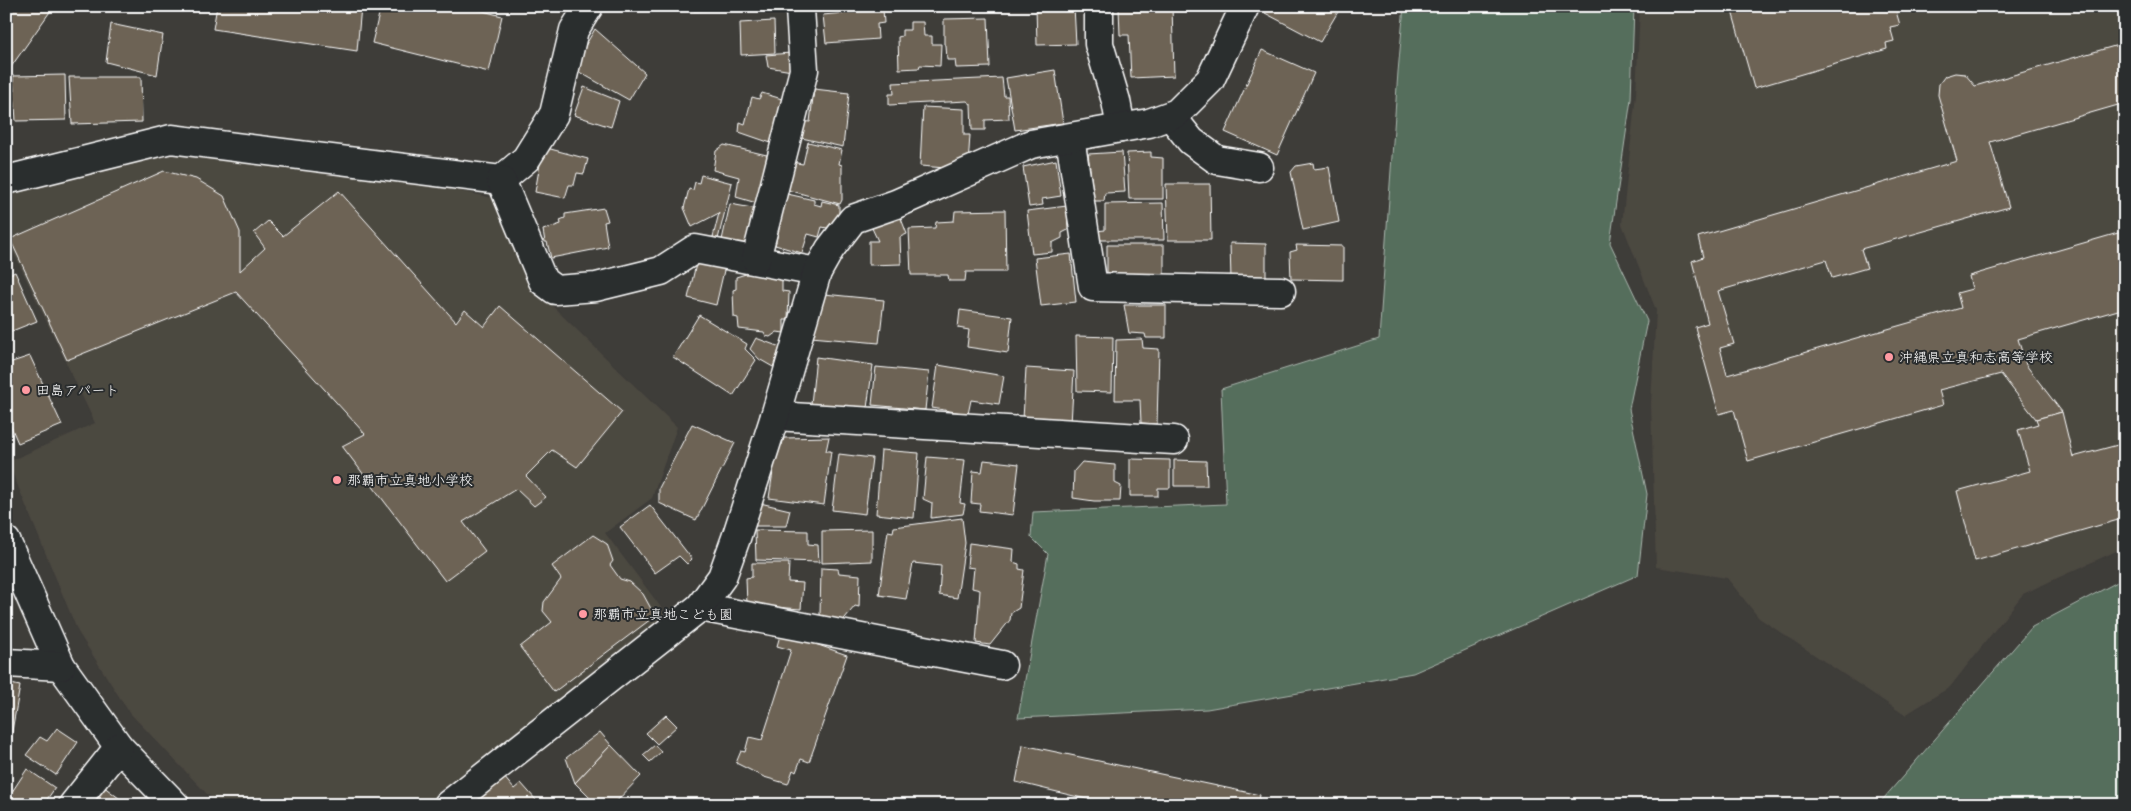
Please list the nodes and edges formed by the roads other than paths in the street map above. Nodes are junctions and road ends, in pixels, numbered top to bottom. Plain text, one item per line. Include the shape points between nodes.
1 (590, 6) edge
2 (1099, 6) edge
3 (1245, 6) edge
4 (800, 8) dead end
5 (1171, 116) junction
6 (1121, 128) junction
7 (1070, 138) junction
8 (1259, 167) dead end
9 (6, 180) edge
10 (501, 180) junction
11 (756, 259) junction
12 (817, 272) junction
13 (1281, 291) dead end
14 (775, 416) junction
15 (1174, 440) dead end
16 (6, 541) edge
17 (700, 607) junction
18 (6, 663) edge
19 (1002, 665) dead end
20 (61, 666) junction
21 (119, 747) junction
22 (73, 805) edge
23 (175, 805) edge
24 (448, 805) edge

1 - 10 street via 574,30 554,114 526,159
2 - 6 street via 1099,44
3 - 5 street via 1210,80 1190,102
4 - 11 street via 804,70
5 - 6 street
5 - 8 street via 1191,141 1218,160
6 - 7 street
7 - 12 street via 1031,144 896,204 853,219
7 - 13 street via 1093,287
9 - 10 street via 172,139
10 - 11 street via 543,281 556,290 596,287 661,271 695,249
11 - 12 street
12 - 14 street
14 - 15 street
14 - 17 street via 722,577
16 - 20 street
17 - 19 street
17 - 24 street
18 - 20 street
20 - 21 street
21 - 22 street
21 - 23 street

